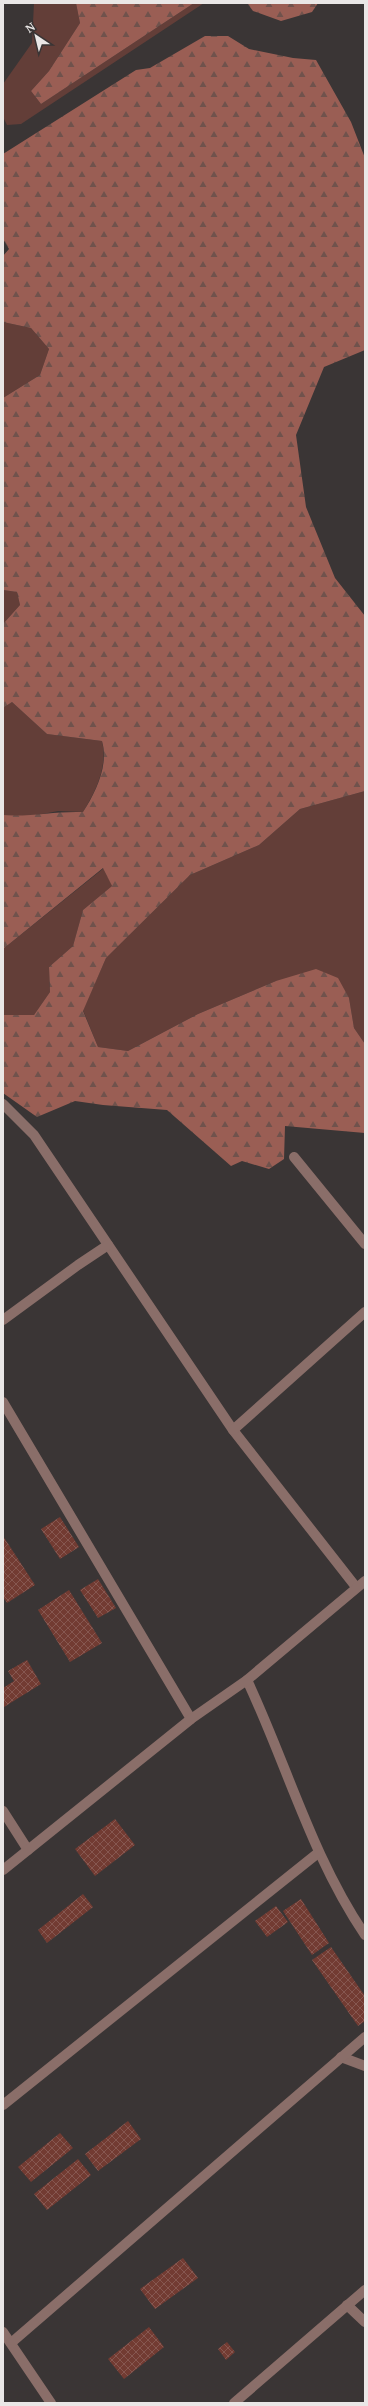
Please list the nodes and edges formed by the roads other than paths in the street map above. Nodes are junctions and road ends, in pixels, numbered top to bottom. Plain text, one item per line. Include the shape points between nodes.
1 (3, 1104) edge
2 (294, 1157) dead end
3 (365, 1244) edge
4 (108, 1245) junction
5 (365, 1312) edge
6 (3, 1320) edge
7 (3, 1402) edge
8 (233, 1430) junction
9 (365, 1581) edge
10 (356, 1587) junction
11 (247, 1680) junction
12 (192, 1719) junction
13 (3, 1811) edge
14 (28, 1850) junction
15 (318, 1853) junction
16 (3, 1870) edge
17 (365, 1935) edge
18 (365, 2037) edge
19 (341, 2057) junction
20 (365, 2066) edge
21 (3, 2105) edge
22 (365, 2290) edge
23 (347, 2305) junction
24 (365, 2322) edge
25 (3, 2332) edge
26 (10, 2343) junction
27 (51, 2403) edge
28 (234, 2403) edge

1 - 4 street via 34,1135
2 - 3 street
4 - 6 street
4 - 8 street
5 - 8 street
7 - 12 street
8 - 10 street
9 - 10 street
10 - 11 street
11 - 12 street
11 - 15 street
12 - 14 street
13 - 14 street
14 - 16 street
15 - 17 street via 348,1910
15 - 21 street
18 - 19 street
19 - 20 street
19 - 26 street
22 - 23 street
23 - 24 street
23 - 28 street
25 - 26 street
26 - 27 street

